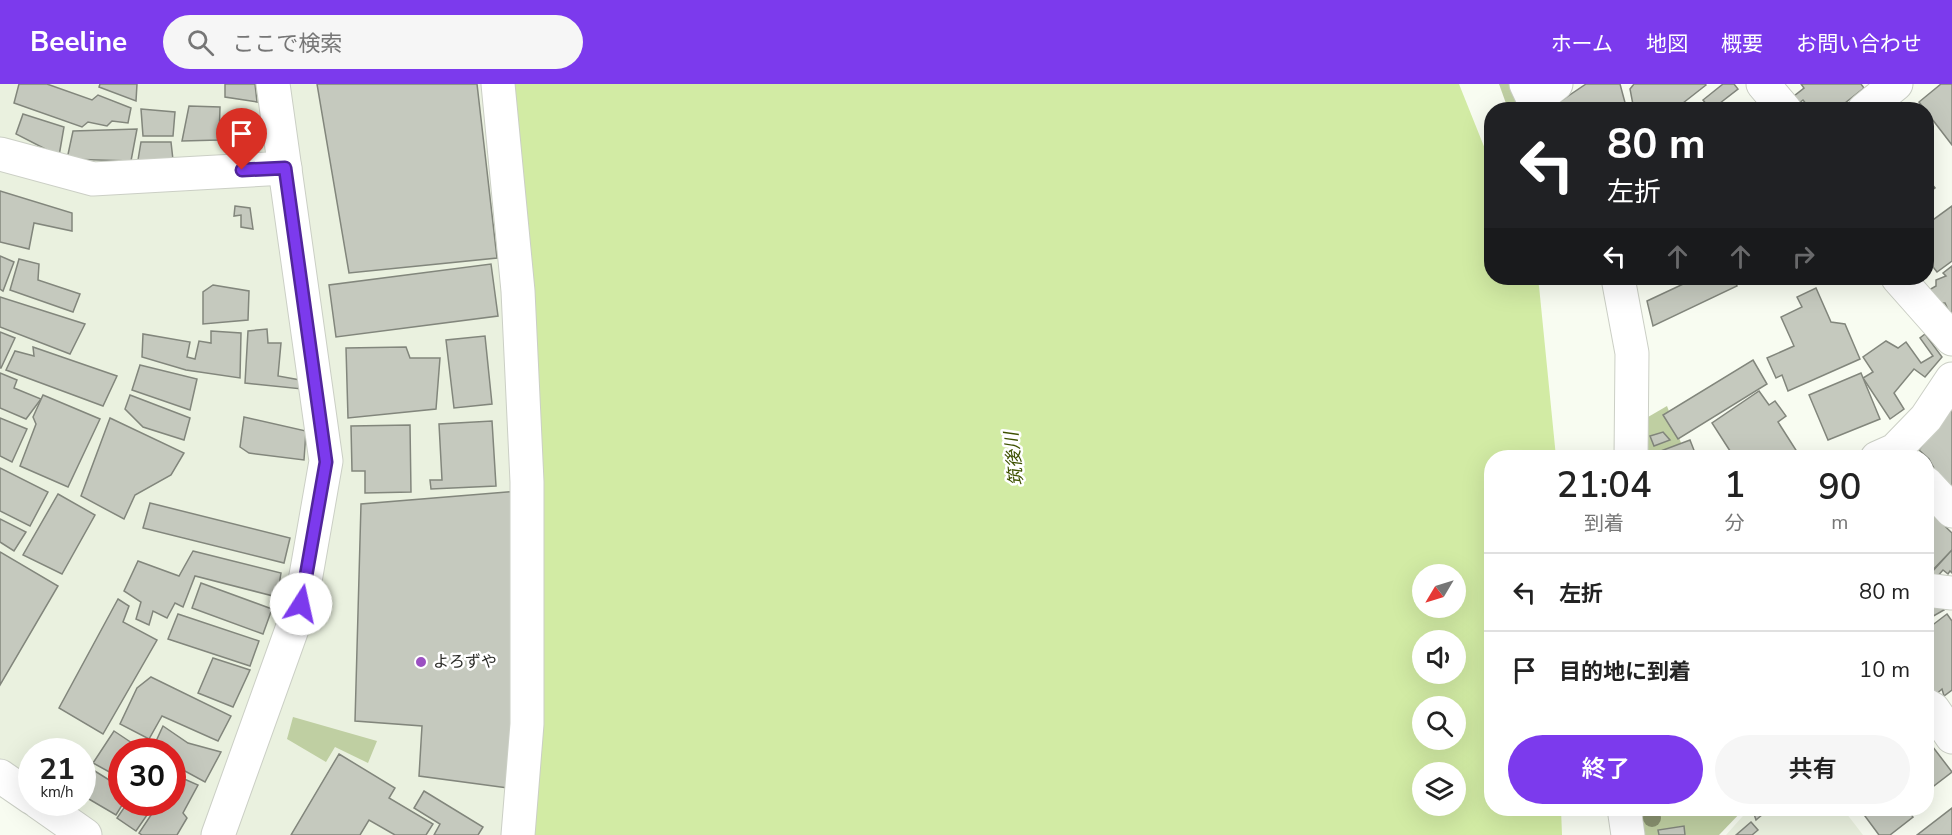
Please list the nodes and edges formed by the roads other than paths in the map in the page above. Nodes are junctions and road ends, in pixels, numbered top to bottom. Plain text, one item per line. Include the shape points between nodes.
1 (273, 84) edge
2 (498, 84) edge
3 (1763, 84) edge
4 (1896, 84) edge
5 (1778, 102) edge
6 (1874, 102) edge
7 (0, 154) edge
8 (285, 168) junction
9 (1619, 285) edge
10 (1904, 285) edge
11 (1952, 339) edge
12 (1952, 379) edge
13 (1631, 450) edge
14 (1896, 450) edge
15 (1934, 492) edge
16 (1952, 511) edge
17 (1934, 591) edge
18 (1952, 593) edge
19 (1934, 710) edge
20 (1952, 737) edge
21 (0, 776) edge
22 (18, 788) edge
23 (58, 816) edge
24 (1625, 816) edge
25 (85, 835) edge
26 (218, 835) edge
27 (518, 835) edge
28 (1628, 835) edge

1 - 8 street
2 - 27 street via 518,291 527,482 527,724
3 - 5 street
4 - 6 street
7 - 8 street via 93,180
8 - 26 street via 326,462 301,604
9 - 13 street via 1632,353
10 - 11 street
12 - 14 street via 1926,418
15 - 16 street
17 - 18 street
19 - 20 street
21 - 22 street
23 - 25 street
24 - 28 street

